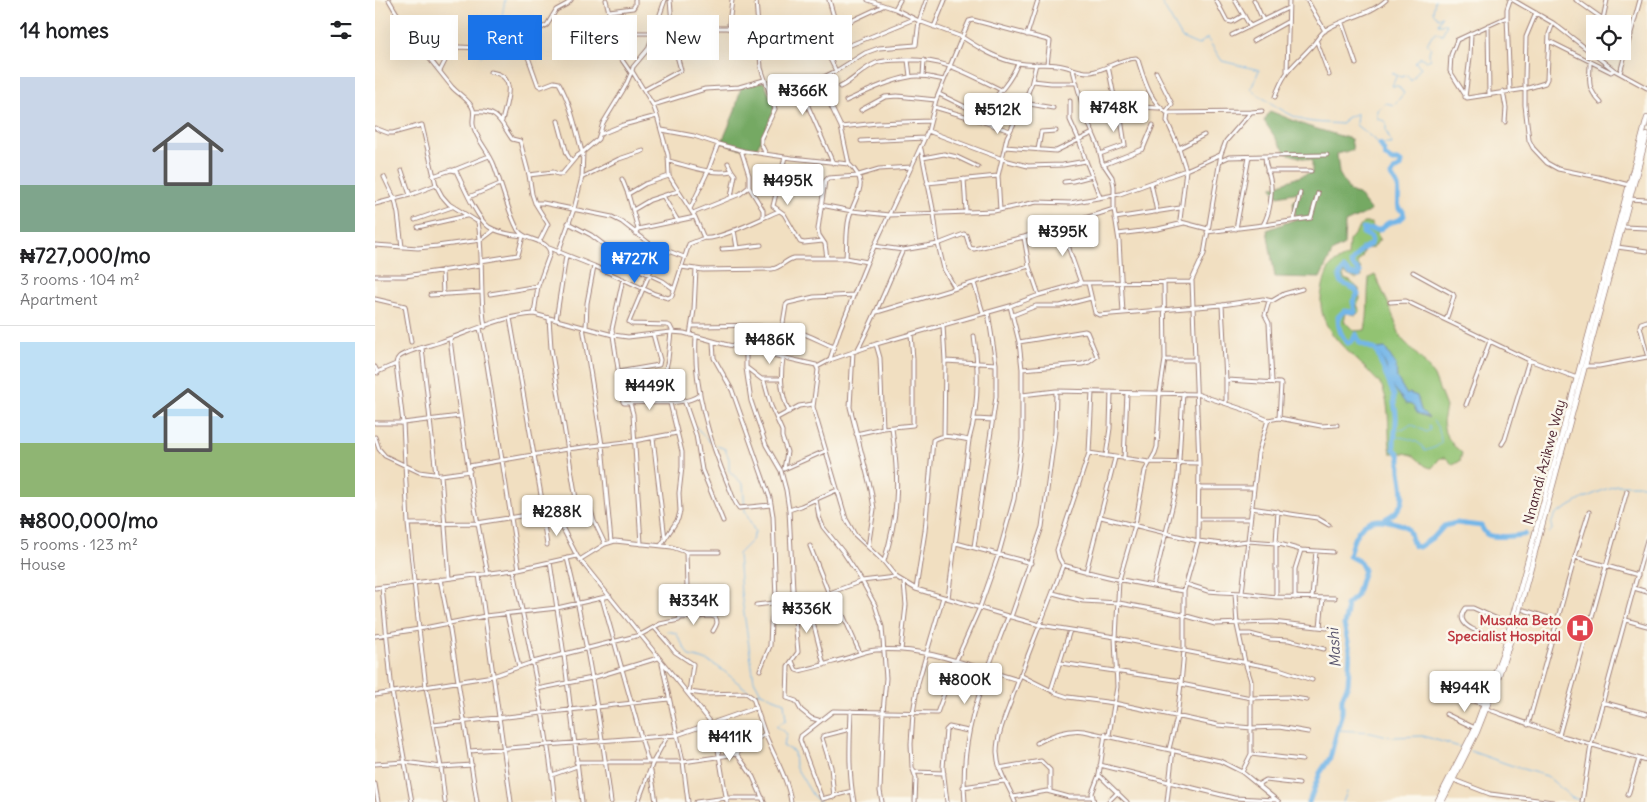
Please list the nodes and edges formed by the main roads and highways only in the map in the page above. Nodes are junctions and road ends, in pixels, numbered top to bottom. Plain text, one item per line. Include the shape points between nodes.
1 (1647, 118) edge
2 (1647, 135) edge
3 (1628, 199) junction
4 (1549, 490) junction
5 (1485, 707) junction
6 (1437, 802) edge
7 (1442, 802) edge

1 - 3 highway, Nnamdi Azikwe Way
2 - 3 highway, Nnamdi Azikwe Way
3 - 4 highway, Nnamdi Azikwe Way
3 - 4 highway, Nnamdi Azikwe Way
4 - 5 highway, Nnamdi Azikwe Way
4 - 5 highway, Nnamdi Azikwe Way via 1514,630
5 - 6 highway, Nnamdi Azikwe Way
5 - 7 highway, Nnamdi Azikwe Way via 1477,732

